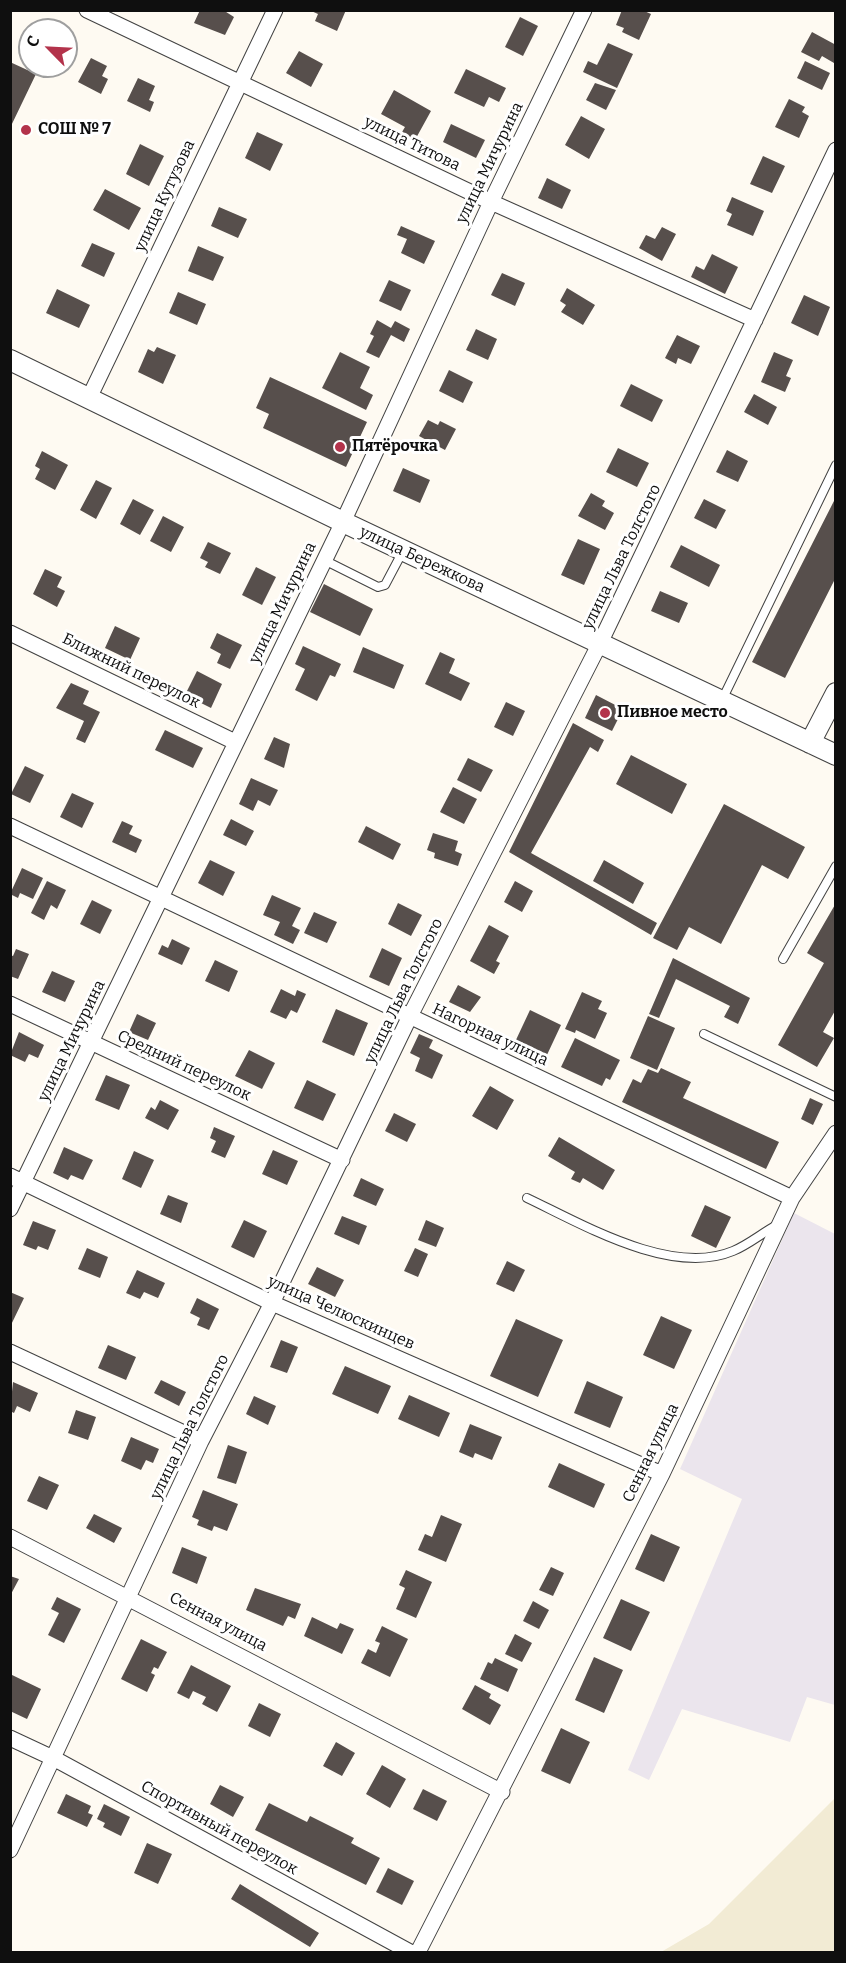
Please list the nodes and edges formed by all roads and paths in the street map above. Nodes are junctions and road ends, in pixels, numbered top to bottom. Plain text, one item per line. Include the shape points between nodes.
1 (87, 10) edge
2 (275, 10) edge
3 (584, 10) edge
4 (240, 81) junction
5 (836, 150) edge
6 (491, 202) junction
7 (755, 320) junction
8 (10, 360) edge
9 (89, 398) junction
10 (836, 465) edge
11 (343, 522) junction
12 (403, 551) junction
13 (324, 560) junction
14 (10, 633) edge
15 (600, 644) junction
16 (836, 693) edge
17 (721, 701) junction
18 (235, 741) junction
19 (810, 743) junction
20 (836, 755) edge
21 (10, 826) edge
22 (836, 866) edge
23 (162, 898) junction
24 (783, 959) dead end
25 (10, 1004) edge
26 (410, 1016) junction
27 (704, 1034) dead end
28 (90, 1042) junction
29 (836, 1097) edge
30 (836, 1134) edge
31 (342, 1160) junction
32 (17, 1179) edge
33 (792, 1197) junction
34 (527, 1198) dead end
35 (10, 1209) edge
36 (780, 1223) junction
37 (272, 1303) junction
38 (10, 1352) edge
39 (201, 1441) junction
40 (662, 1474) junction
41 (10, 1536) edge
42 (129, 1596) junction
43 (10, 1738) edge
44 (55, 1759) junction
45 (502, 1792) junction
46 (10, 1850) edge
47 (410, 1953) edge
48 (418, 1953) edge

1 - 4 street, улица Титова
2 - 4 street, улица Кутузова
3 - 6 street, улица Мичурина
4 - 6 street, улица Титова
4 - 9 street, улица Кутузова
5 - 7 street, улица Льва Толстого
6 - 7 street, улица Титова
6 - 11 street, улица Мичурина
7 - 15 street, улица Льва Толстого
8 - 9 street, улица Бережкова
9 - 11 street, улица Бережкова
10 - 17 lane
11 - 12 street, улица Бережкова
11 - 13 street, улица Мичурина
12 - 13 lane via 385,585 378,587
12 - 15 street, улица Бережкова
13 - 18 street, улица Мичурина
14 - 18 street, Ближний переулок
15 - 17 street, улица Бережкова
15 - 26 street, улица Льва Толстого
16 - 19 street
17 - 19 street, улица Бережкова
18 - 23 street, улица Мичурина
19 - 20 street, улица Бережкова
21 - 23 street, Нагорная улица
22 - 24 lane
23 - 26 street, Нагорная улица
23 - 28 street, улица Мичурина
25 - 28 street, Средний переулок
26 - 31 street, улица Льва Толстого
26 - 33 street, Нагорная улица
27 - 29 lane
28 - 31 street, Средний переулок
28 - 32 street, улица Мичурина
30 - 33 street, Сенная улица
31 - 37 street, улица Льва Толстого
32 - 35 street, улица Мичурина
32 - 37 street, улица Челюскинцев
33 - 36 street, Сенная улица
34 - 36 lane via 622,1242 684,1257 732,1251
36 - 40 street, Сенная улица
37 - 39 street, улица Льва Толстого
37 - 40 street, улица Челюскинцев
38 - 39 street
39 - 42 street, улица Льва Толстого
40 - 45 street, Сенная улица
41 - 42 street, Сенная улица
42 - 44 street, улица Льва Толстого
42 - 45 street, Сенная улица
43 - 44 street, Спортивный переулок
44 - 46 street, улица Льва Толстого
44 - 47 street, Спортивный переулок
45 - 48 street, Сенная улица

